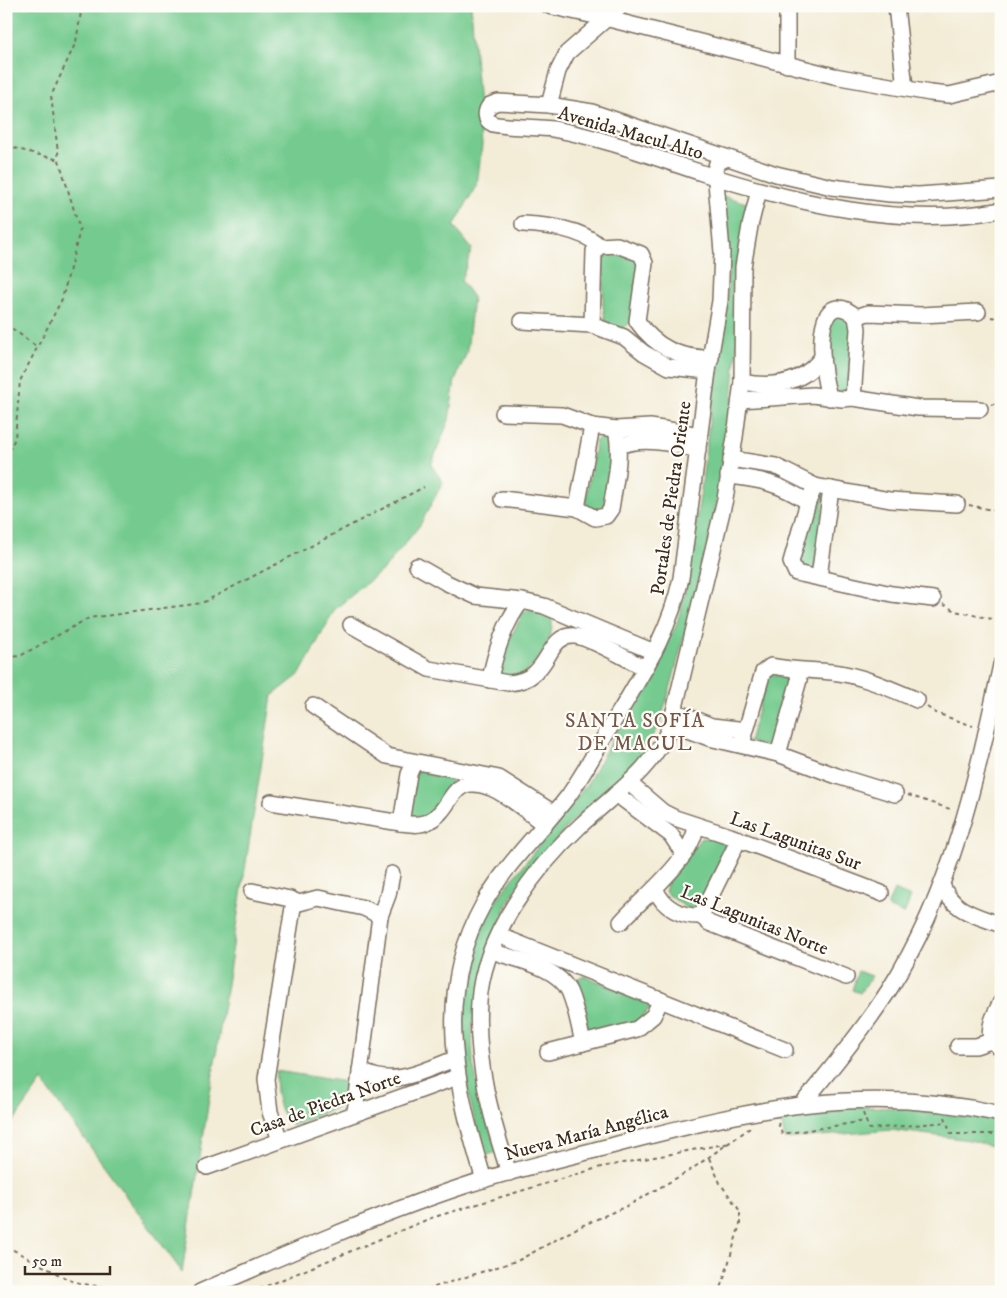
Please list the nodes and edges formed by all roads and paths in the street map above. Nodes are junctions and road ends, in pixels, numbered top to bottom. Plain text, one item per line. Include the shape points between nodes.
1 (82, 6) edge
2 (549, 6) edge
3 (621, 6) edge
4 (787, 6) edge
5 (896, 6) edge
6 (609, 19) junction
7 (787, 64) junction
8 (1001, 83) edge
9 (905, 88) junction
10 (549, 105) junction
11 (668, 138) junction
12 (6, 146) edge
13 (657, 158) junction
14 (727, 158) junction
15 (59, 160) junction
16 (716, 177) junction
17 (832, 187) junction
18 (1001, 189) edge
19 (759, 190) junction
20 (826, 206) junction
21 (1001, 210) edge
22 (522, 224) dead end
23 (600, 246) junction
24 (978, 312) dead end
25 (856, 317) junction
26 (522, 320) dead end
27 (637, 321) junction
28 (6, 324) edge
29 (592, 326) junction
30 (624, 337) junction
31 (37, 347) junction
32 (822, 357) junction
33 (710, 365) junction
34 (742, 382) junction
35 (830, 398) junction
36 (853, 398) junction
37 (740, 400) junction
38 (980, 409) dead end
39 (503, 413) dead end
40 (592, 426) junction
41 (616, 429) junction
42 (700, 435) junction
43 (620, 446) junction
44 (698, 450) junction
45 (6, 458) edge
46 (731, 459) junction
47 (728, 476) junction
48 (815, 486) junction
49 (424, 487) dead end
50 (831, 489) junction
51 (502, 499) dead end
52 (808, 502) junction
53 (957, 504) joint
54 (577, 508) junction
55 (1001, 512) edge
56 (417, 566) dead end
57 (819, 577) junction
58 (933, 599) joint
59 (522, 601) junction
60 (558, 612) junction
61 (1001, 620) edge
62 (351, 625) dead end
63 (557, 640) junction
64 (654, 652) junction
65 (6, 657) edge
66 (1001, 665) edge
67 (645, 668) junction
68 (796, 671) junction
69 (490, 680) junction
70 (917, 700) joint
71 (313, 706) dead end
72 (672, 717) junction
73 (978, 728) dead end
74 (744, 737) junction
75 (778, 754) junction
76 (414, 763) junction
77 (447, 767) junction
78 (629, 783) junction
79 (456, 789) junction
80 (616, 794) junction
81 (895, 794) joint
82 (272, 802) dead end
83 (948, 809) dead end
84 (550, 819) junction
85 (401, 823) junction
86 (696, 826) junction
87 (739, 839) junction
88 (684, 855) junction
89 (392, 874) dead end
90 (942, 885) junction
91 (656, 890) junction
92 (252, 891) dead end
93 (882, 893) dead end
94 (294, 901) junction
95 (958, 908) junction
96 (931, 912) junction
97 (380, 916) junction
98 (701, 916) junction
99 (621, 922) dead end
100 (1001, 925) edge
101 (498, 936) junction
102 (492, 951) junction
103 (586, 970) junction
104 (846, 977) dead end
105 (566, 986) junction
106 (661, 1000) junction
107 (1001, 1002) edge
108 (583, 1044) junction
109 (996, 1044) edge
110 (958, 1046) dead end
111 (786, 1050) dead end
112 (548, 1052) dead end
113 (455, 1060) junction
114 (360, 1070) junction
115 (457, 1077) junction
116 (802, 1104) junction
117 (355, 1112) junction
118 (863, 1113) dead end
119 (1001, 1114) edge
120 (945, 1117) dead end
121 (866, 1122) junction
122 (947, 1122) junction
123 (778, 1123) dead end
124 (750, 1128) dead end
125 (1001, 1134) edge
126 (280, 1140) junction
127 (730, 1143) junction
128 (708, 1158) junction
129 (207, 1167) dead end
130 (509, 1173) junction
131 (484, 1180) junction
132 (6, 1246) edge
133 (137, 1292) edge
134 (200, 1292) edge
135 (252, 1292) edge
136 (419, 1292) edge
137 (720, 1292) edge

1 - 15 path via 76,42 51,96
2 - 6 street
3 - 6 street
4 - 7 street
5 - 9 street
6 - 7 street
6 - 10 street via 567,54 558,71
7 - 9 street
8 - 9 street via 949,95
10 - 11 street, Avenida Macul Alto via 618,119
10 - 13 street, Avenida Macul Alto via 498,102 490,104 486,116 493,124 572,132
11 - 13 street via 656,145
11 - 14 street, Avenida Macul Alto
12 - 15 path
13 - 16 street, Avenida Macul Alto
14 - 16 street via 717,163
14 - 17 street, Avenida Macul Alto
15 - 31 path via 80,230 62,299
16 - 19 street, Avenida Macul Alto
16 - 33 street, Portales de Piedra Oriente via 722,276
17 - 18 street, Avenida Macul Alto via 890,194
17 - 20 street via 835,198
19 - 20 street, Avenida Macul Alto
19 - 34 street via 743,274
20 - 21 street, Avenida Macul Alto via 929,216
22 - 23 street via 567,229
23 - 27 street via 617,245 641,254 645,263
23 - 29 street via 594,251 592,261
24 - 25 street via 868,313
25 - 32 street via 840,308 827,314
25 - 36 street
26 - 29 street
27 - 30 street
27 - 33 street via 649,337 665,348
28 - 31 path
29 - 30 street
30 - 33 street via 668,367
31 - 45 path via 20,381 15,438
32 - 34 street via 807,374 791,382 759,385
32 - 35 street
33 - 42 street, Portales de Piedra Oriente
34 - 37 street
35 - 36 street
35 - 37 street via 798,395
36 - 38 street via 918,408
37 - 46 street
39 - 40 street via 562,415
40 - 41 street
40 - 54 street
41 - 42 street via 650,427
41 - 43 street
42 - 44 street, Portales de Piedra Oriente
43 - 44 street via 644,442
43 - 54 street via 609,513 595,518
44 - 64 street, Portales de Piedra Oriente via 677,596 670,621
46 - 47 street
46 - 48 street via 775,466
47 - 52 street via 752,478 779,486
47 - 72 street
48 - 50 street
48 - 52 street
49 - 65 path via 202,603 89,618 20,656
50 - 53 street via 890,500
50 - 57 street
51 - 54 street
52 - 57 street via 791,562 792,568 801,576
53 - 55 path
56 - 59 street via 475,596
57 - 58 street via 892,594
58 - 61 path via 955,611
59 - 60 street
59 - 69 street via 514,610 494,660
60 - 63 street via 561,625
60 - 64 street
62 - 69 street via 429,669
63 - 67 street via 568,636 582,638
63 - 69 street via 539,670 526,680 508,683
64 - 67 street, Portales de Piedra Oriente
66 - 90 street via 971,800
67 - 84 street, Portales de Piedra Oriente via 570,793
68 - 70 street via 834,672
68 - 74 street via 771,666 763,672
68 - 75 street via 799,680
70 - 73 path via 936,713
71 - 76 street via 376,750
72 - 74 street via 709,738
72 - 78 street via 653,759
74 - 75 street
75 - 81 street
76 - 77 street
76 - 85 street via 408,774
77 - 79 street via 455,776
77 - 84 street via 499,778
78 - 80 street
78 - 86 street, Las Lagunitas Sur via 663,812
79 - 84 street via 472,784 492,789
79 - 85 street via 429,822
80 - 88 street via 671,835
80 - 101 street via 574,831 527,885
81 - 83 path via 914,796
82 - 85 street
84 - 113 street, Portales de Piedra Oriente via 491,890 472,930 455,994
86 - 87 street, Las Lagunitas Sur
86 - 88 street via 693,842
87 - 93 street, Las Lagunitas Sur
87 - 98 street
88 - 91 street
89 - 97 street
90 - 95 street
90 - 96 street
91 - 98 street, Las Lagunitas Norte via 659,897 678,913
91 - 99 street via 640,900
92 - 94 street
94 - 97 street via 318,898 364,908
94 - 126 street via 266,1079 270,1112
95 - 96 street
95 - 100 street
96 - 116 street via 883,999
97 - 114 street
98 - 104 street, Las Lagunitas Norte via 709,923
101 - 102 street
101 - 103 street
102 - 105 street via 551,973
102 - 130 street via 479,1000 480,1047 487,1102
103 - 105 street
103 - 106 street
105 - 108 street
106 - 108 street via 644,1025
106 - 111 street
107 - 109 street via 990,1026
108 - 112 street
109 - 110 street
113 - 114 street, Casa de Piedra Norte via 388,1080 374,1078
113 - 115 street, Portales de Piedra Oriente
114 - 117 street
115 - 117 street, Casa de Piedra Norte
115 - 131 street, Portales de Piedra Oriente
116 - 119 street, Nueva María Angélica via 897,1099
116 - 130 street, Nueva María Angélica via 703,1122
117 - 126 street, Casa de Piedra Norte
118 - 121 path
120 - 122 path
121 - 122 path via 869,1129
121 - 123 path via 782,1134
122 - 125 path via 952,1134
124 - 127 path
126 - 129 street, Casa de Piedra Norte
127 - 128 path
127 - 135 path via 601,1167 431,1218
128 - 136 path via 629,1205 579,1227 519,1260
128 - 137 path via 720,1183 740,1211 740,1224
130 - 131 street, Nueva María Angélica
131 - 134 street, Nueva María Angélica via 340,1232
132 - 133 path via 76,1282

